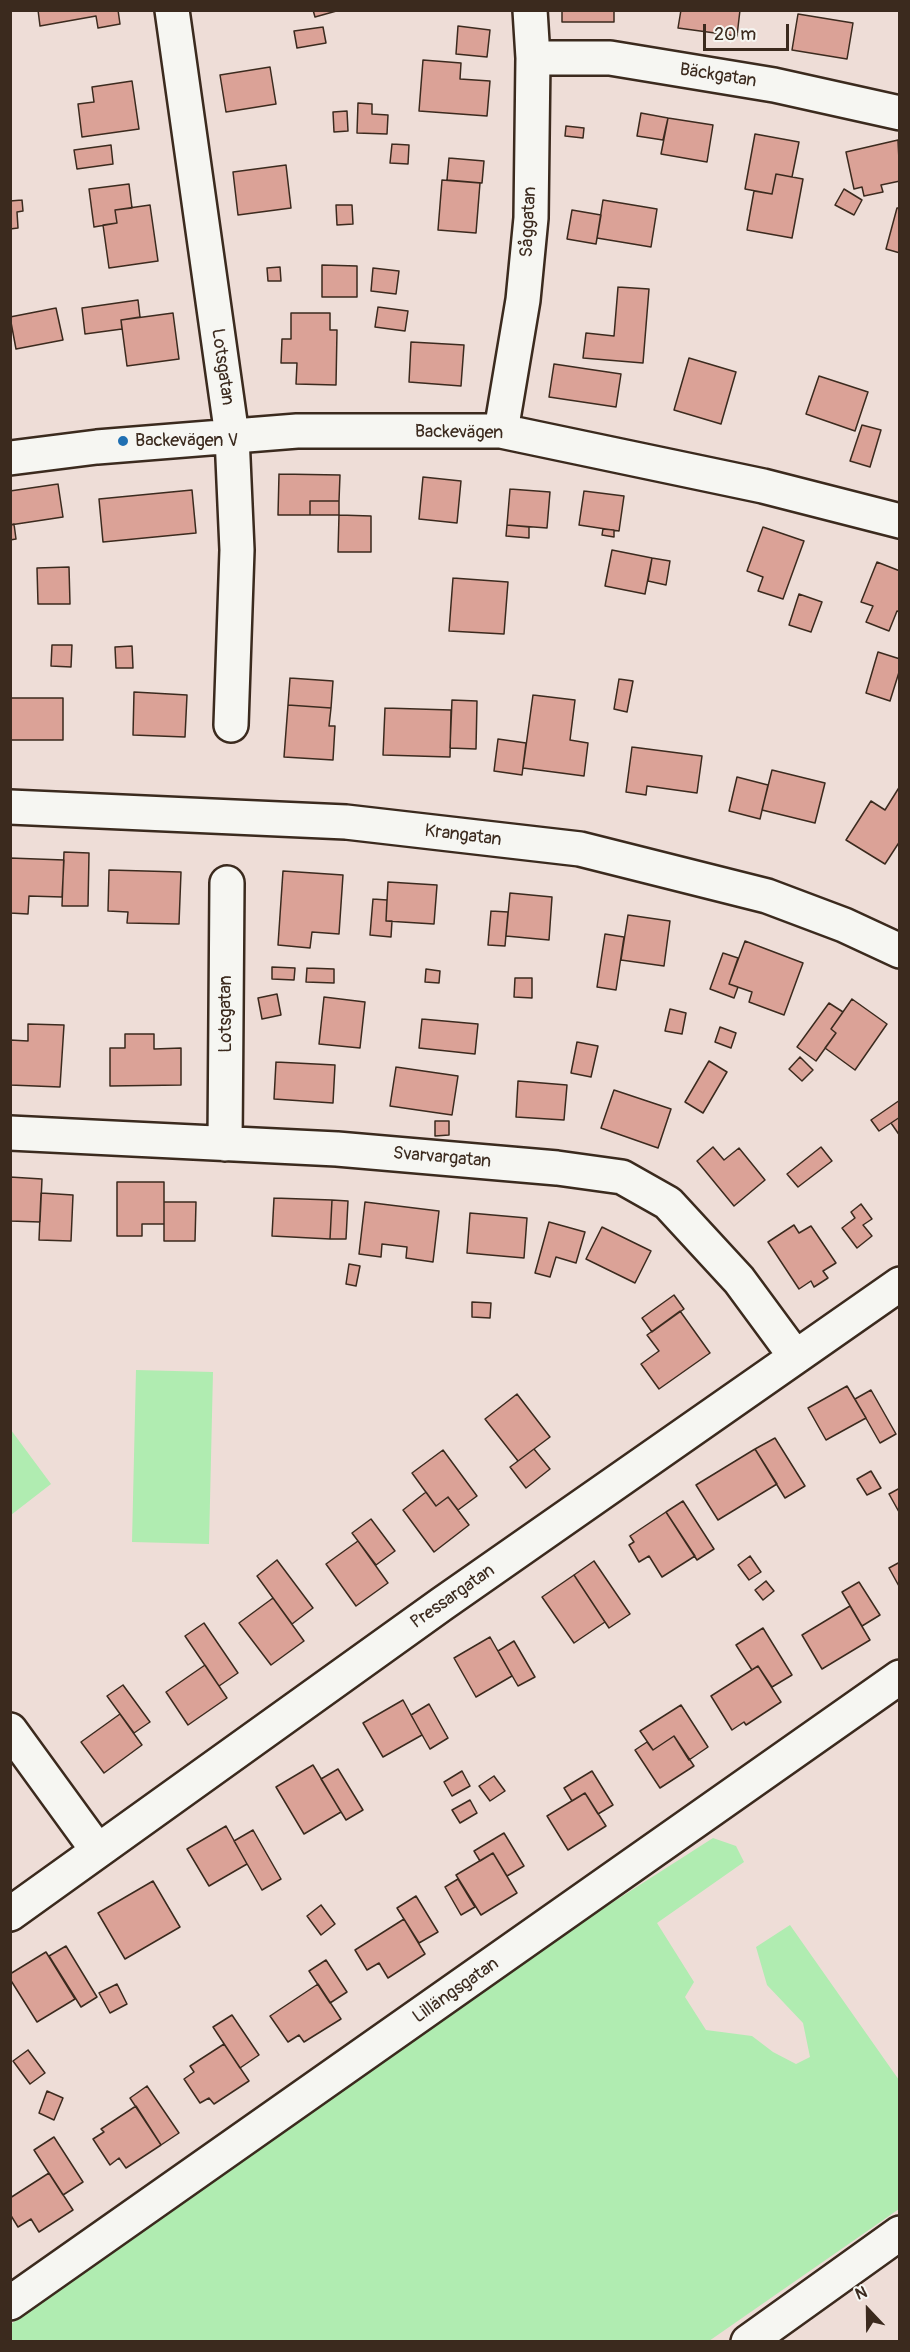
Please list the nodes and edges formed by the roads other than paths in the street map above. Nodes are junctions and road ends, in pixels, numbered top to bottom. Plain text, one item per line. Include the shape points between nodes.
1 (172, 10) edge
2 (530, 10) edge
3 (533, 58) junction
4 (900, 113) edge
5 (501, 431) junction
6 (232, 436) junction
7 (10, 458) edge
8 (900, 521) edge
9 (231, 725) dead end
10 (10, 807) edge
11 (227, 884) dead end
12 (900, 951) edge
13 (10, 1133) edge
14 (225, 1144) junction
15 (900, 1284) edge
16 (795, 1356) junction
17 (900, 1677) edge
18 (10, 1730) edge
19 (98, 1851) junction
20 (10, 1914) edge
21 (900, 2233) edge
22 (10, 2302) edge
23 (748, 2342) edge

1 - 6 street, Lotsgatan
2 - 3 street, Såggatan
3 - 4 street, Bäckgatan via 610,58 774,85
3 - 5 street, Såggatan via 531,218 523,300
5 - 6 street, Backevägen via 297,431
5 - 8 street, Backevägen via 763,486
6 - 7 street, Backevägen
6 - 9 street, Lotsgatan via 237,550
10 - 12 street, Krangatan via 346,822 580,849 767,896
11 - 14 street, Lotsgatan
13 - 14 street, Svarvargatan
14 - 16 street, Svarvargatan via 338,1149 622,1177 668,1203 739,1280
15 - 16 street, Pressargatan
16 - 19 street, Pressargatan
17 - 22 street, Lillängsgatan
18 - 19 street
19 - 20 street, Pressargatan
21 - 23 street

